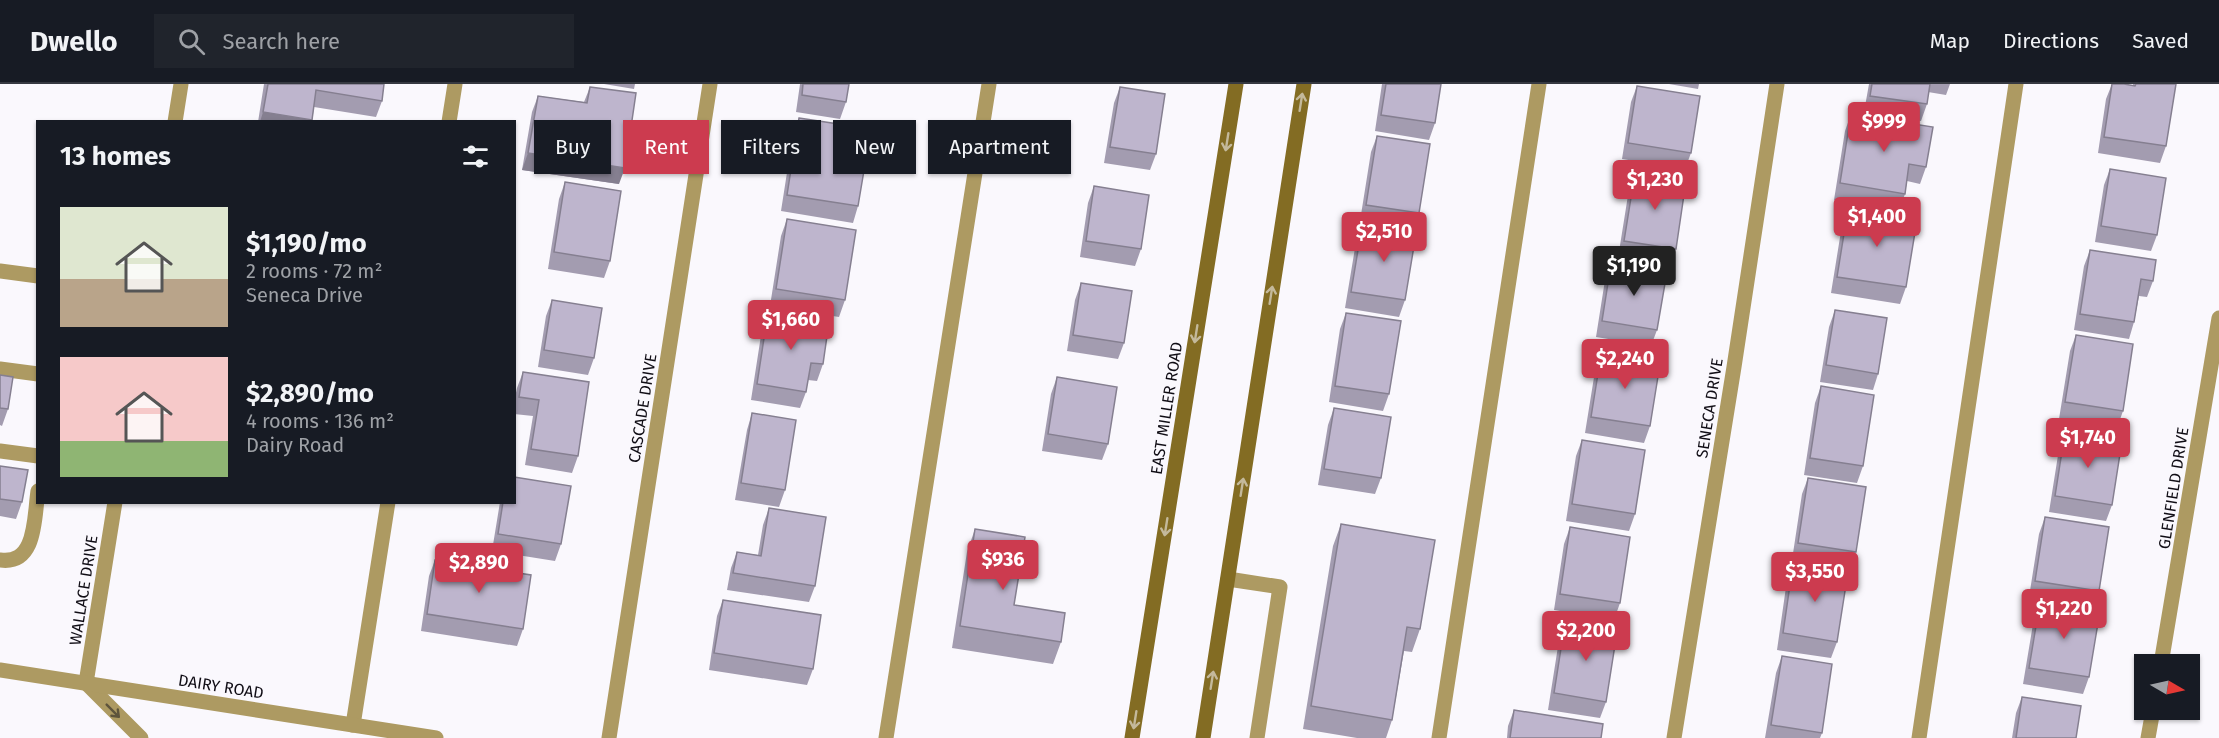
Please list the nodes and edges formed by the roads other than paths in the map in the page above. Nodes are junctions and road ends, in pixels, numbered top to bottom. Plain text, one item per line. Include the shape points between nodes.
1 (181, 84) edge
2 (455, 84) edge
3 (711, 84) edge
4 (989, 84) edge
5 (1236, 84) edge
6 (1304, 84) edge
7 (1539, 84) edge
8 (1777, 84) edge
9 (2016, 84) edge
10 (175, 120) edge
11 (449, 120) edge
12 (0, 271) edge
13 (36, 276) edge
14 (2219, 318) edge
15 (0, 369) edge
16 (36, 374) edge
17 (0, 451) edge
18 (36, 456) edge
19 (36, 503) edge
20 (115, 504) edge
21 (388, 504) edge
22 (0, 560) edge
23 (1228, 579) junction
24 (2163, 654) edge
25 (0, 670) edge
26 (86, 683) junction
27 (2151, 720) edge
28 (353, 725) junction
29 (141, 738) edge
30 (436, 738) edge
31 (609, 738) edge
32 (885, 738) edge
33 (1132, 738) edge
34 (1203, 738) edge
35 (1257, 738) edge
36 (1439, 738) edge
37 (1674, 738) edge
38 (1919, 738) edge
39 (2148, 738) edge

1 - 10 street
2 - 11 street
3 - 31 street, CASCADE DRIVE
4 - 32 street
5 -> 33 main road, EAST MILLER ROAD
23 -> 6 main road
7 - 36 street
8 - 37 street, SENECA DRIVE
9 - 38 street
12 - 13 street
14 - 24 street, GLENFIELD DRIVE
15 - 16 street
17 - 18 street
19 - 22 street via 29,547 21,558
20 - 26 street, WALLACE DRIVE
21 - 28 street
34 -> 23 main road
23 - 35 street via 1280,587
25 - 26 street, DAIRY ROAD
26 - 28 street, DAIRY ROAD
26 -> 29 street
27 - 39 street
28 - 30 street, DAIRY ROAD

